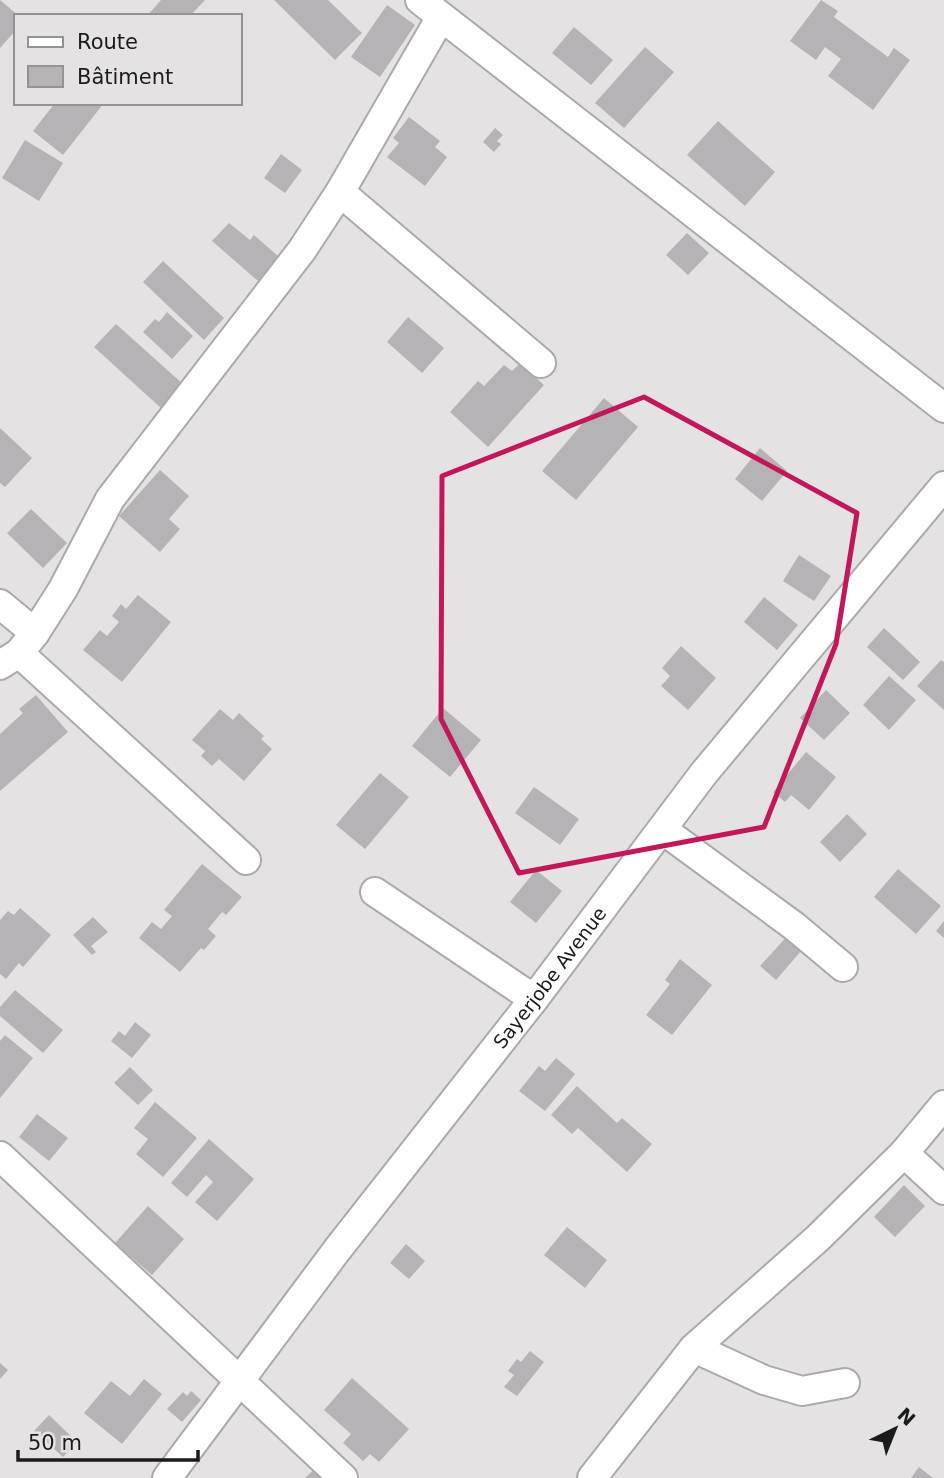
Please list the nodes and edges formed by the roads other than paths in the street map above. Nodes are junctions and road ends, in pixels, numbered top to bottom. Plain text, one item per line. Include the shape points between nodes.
1 (426, 4) edge
2 (340, 192) junction
3 (541, 362) dead end
4 (944, 408) edge
5 (944, 486) edge
6 (0, 604) edge
7 (18, 650) edge
8 (663, 830) junction
9 (246, 860) dead end
10 (375, 892) dead end
11 (843, 967) dead end
12 (534, 999) junction
13 (944, 1105) edge
14 (904, 1153) junction
15 (0, 1156) edge
16 (944, 1190) edge
17 (694, 1348) junction
18 (240, 1382) junction
19 (845, 1383) dead end
20 (167, 1478) edge
21 (343, 1478) edge
22 (592, 1478) edge

1 - 2 street
1 - 4 street
2 - 3 street
2 - 7 street via 302,250 110,499 63,589
5 - 8 street, Sayerjobe Avenue via 712,763
6 - 7 street
7 - 9 street
8 - 11 street
8 - 12 street, Sayerjobe Avenue
10 - 12 street
12 - 18 street, Sayerjobe Avenue
13 - 14 street
14 - 16 street
14 - 17 street via 818,1238
15 - 18 street
17 - 19 street via 764,1380 802,1391
17 - 22 street
18 - 20 street, Sayerjobe Avenue
18 - 21 street

